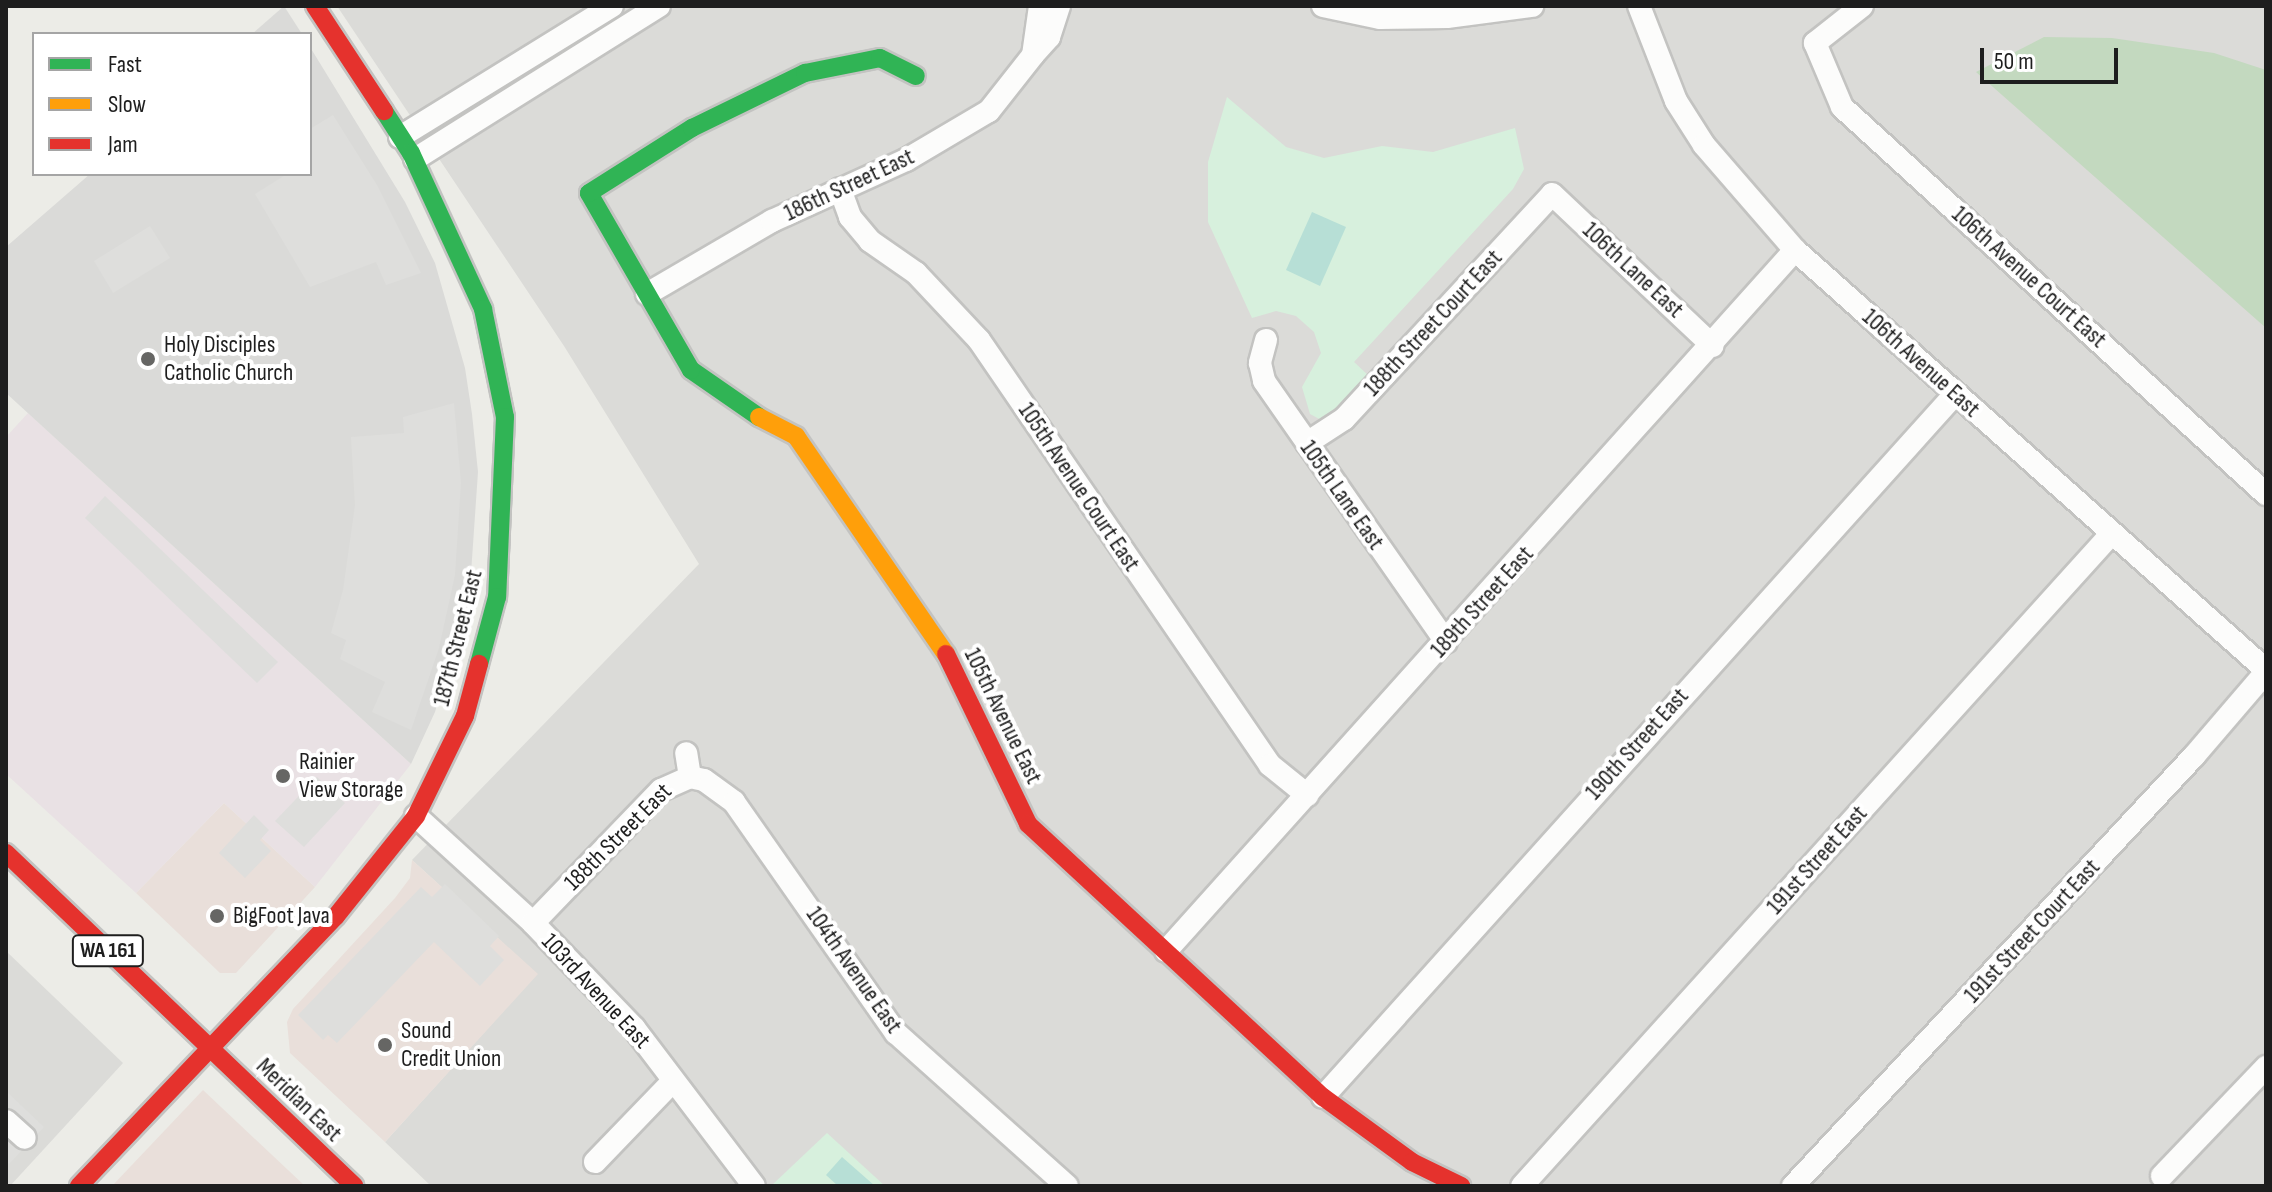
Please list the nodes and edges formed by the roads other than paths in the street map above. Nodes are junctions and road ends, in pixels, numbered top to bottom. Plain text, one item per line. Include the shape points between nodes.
1 (315, 6) edge
2 (612, 6) edge
3 (659, 6) edge
4 (1040, 6) edge
5 (1059, 6) edge
6 (1323, 6) edge
7 (1532, 6) edge
8 (1639, 6) edge
9 (1862, 6) edge
10 (1033, 55) junction
11 (916, 76) dead end
12 (400, 137) junction
13 (415, 159) junction
14 (840, 189) junction
15 (1552, 194) joint
16 (1795, 250) junction
17 (647, 294) junction
18 (1266, 340) dead end
19 (1713, 346) junction
20 (1955, 394) junction
21 (1307, 443) junction
22 (2266, 494) edge
23 (2112, 533) junction
24 (1446, 642) junction
25 (2266, 671) edge
26 (686, 753) dead end
27 (690, 777) junction
28 (1307, 795) junction
29 (416, 816) junction
30 (6, 853) edge
31 (533, 923) junction
32 (1166, 951) junction
33 (210, 1049) junction
34 (2266, 1067) edge
35 (673, 1081) junction
36 (1323, 1097) junction
37 (6, 1121) edge
38 (25, 1138) dead end
39 (595, 1162) dead end
40 (2162, 1176) dead end
41 (79, 1186) edge
42 (354, 1186) edge
43 (754, 1186) edge
44 (1067, 1186) edge
45 (1461, 1186) edge
46 (1522, 1186) edge
47 (1793, 1186) edge

1 - 12 street, 187th Street East
2 - 12 street
3 - 13 street
4 - 10 street
5 - 10 street, 186th Street East via 1049,37
6 - 7 street via 1380,18 1447,17
8 - 16 street, 106th Avenue East via 1676,101 1704,145
9 - 22 street, 106th Avenue Court East via 1815,43 1842,107
10 - 14 street, 186th Street East via 989,111 906,160
11 - 17 street, 105th Avenue East via 880,58 805,73 692,128 589,193
12 - 13 street, 187th Street East
13 - 29 street, 187th Street East via 483,309 505,417 507,461 493,610 465,716
14 - 17 street, 186th Street East via 772,221
14 - 28 street, 105th Avenue Court East via 850,217 870,241 916,273 979,340 1270,765
15 - 19 street, 106th Lane East
15 - 21 street, 188th Street Court East via 1344,419
16 - 19 street, 189th Street East
16 - 20 street, 106th Avenue East
17 - 32 street, 105th Avenue East via 691,370 739,406 796,436 960,675 1028,824
18 - 21 street, 105th Lane East via 1260,363 1264,381
19 - 24 street, 189th Street East
20 - 23 street, 106th Avenue East
20 - 36 street, 190th Street East
21 - 24 street, 105th Lane East
23 - 25 street, 106th Avenue East
23 - 46 street, 191st Street East
24 - 28 street, 189th Street East
25 - 47 street, 191st Street Court East via 2194,756
26 - 27 street, 188th Street East
27 - 31 street, 188th Street East via 661,790
27 - 44 street, 104th Avenue East via 704,780 734,802 896,1033
28 - 32 street, 189th Street East
29 - 31 street, 103rd Avenue East
29 - 33 street, 187th Street East via 336,916
30 - 33 street, WA 161
31 - 35 street, 103rd Avenue East via 634,1028
32 - 36 street, 105th Avenue East
33 - 41 street, 187th Street East
33 - 42 street, Meridian East / WA 161
34 - 40 street
35 - 39 street
35 - 43 street, 103rd Avenue East
36 - 45 street, 105th Avenue East via 1412,1162
37 - 38 street

